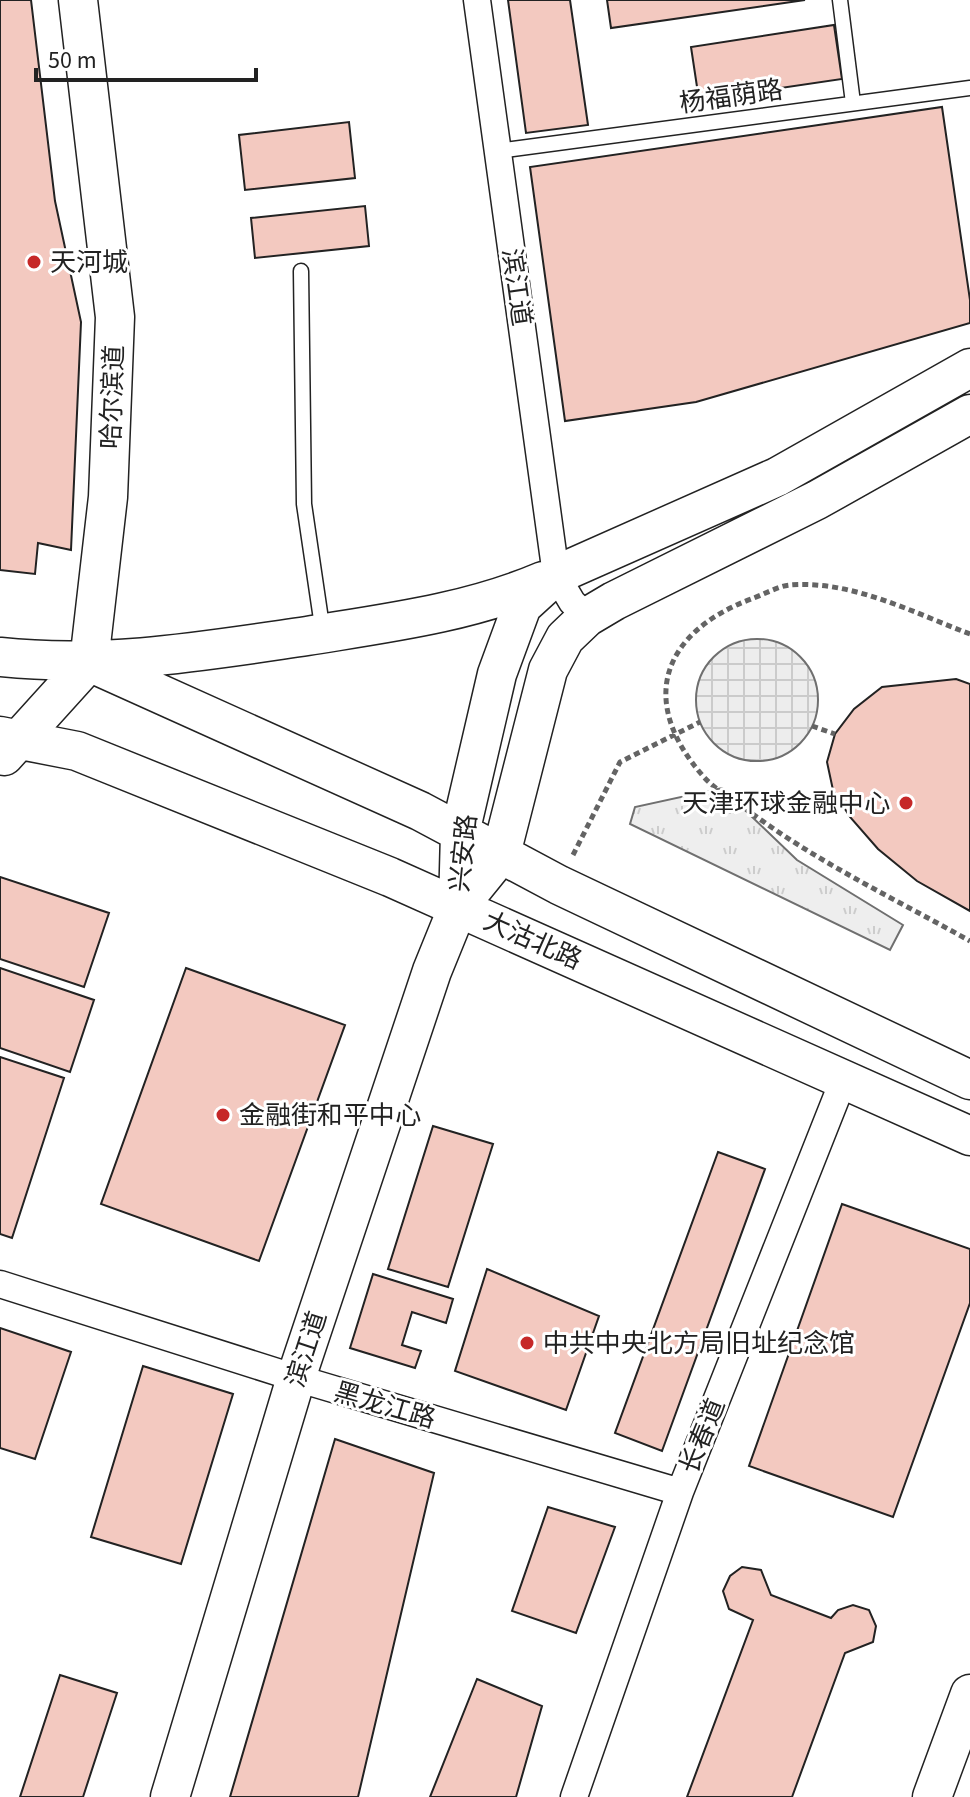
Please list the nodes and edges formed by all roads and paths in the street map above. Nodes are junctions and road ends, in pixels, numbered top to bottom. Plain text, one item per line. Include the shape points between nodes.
1 (78, 0) edge
2 (477, 0) edge
3 (840, 0) edge
4 (970, 88) edge
5 (853, 103) junction
6 (498, 151) junction
7 (301, 271) dead end
8 (970, 368) edge
9 (970, 414) edge
10 (556, 575) junction
11 (587, 617) junction
12 (323, 633) junction
13 (970, 634) edge
14 (0, 657) edge
15 (89, 662) junction
16 (700, 722) dead end
17 (812, 726) dead end
18 (835, 734) dead end
19 (673, 735) junction
20 (6, 745) edge
21 (460, 833) junction
22 (501, 854) junction
23 (559, 885) junction
24 (458, 907) junction
25 (970, 941) edge
26 (970, 1080) edge
27 (843, 1081) junction
28 (970, 1136) edge
29 (0, 1284) edge
30 (296, 1378) junction
31 (680, 1492) junction
32 (970, 1694) edge
33 (170, 1797) edge
34 (574, 1797) edge
35 (932, 1797) edge

1 - 15 main road, 哈尔滨道 via 115,317 108,497
2 - 6 street, 滨江道
3 - 5 lane
4 - 5 lane, 杨福荫路
5 - 6 lane, 杨福荫路
6 - 10 street, 滨江道
7 - 12 lane via 304,504
8 - 10 main road, 兴安路 via 777,477
9 - 11 main road, 兴安路 via 817,500
10 - 11 street
10 - 12 main road via 447,612
10 - 21 main road, 兴安路 via 522,606 512,629
11 - 22 main road, 兴安路 via 565,638 548,670
12 - 15 main road via 160,658
13 - 19 path via 847,589 789,585 720,611 678,649 665,686 665,713
14 - 15 main road
15 - 20 main road
15 - 21 main road
16 - 19 path
17 - 18 path
19 - 23 path via 620,762
19 - 25 path via 704,778 783,837
20 - 24 main road, 大沽北路 via 77,751 120,766
21 - 22 main road
21 - 24 main road, 兴安路
22 - 23 main road
22 - 24 main road, 兴安路
23 - 26 main road
24 - 27 main road, 大沽北路
24 - 30 main road, 滨江道
27 - 28 main road, 大沽北路
27 - 31 street, 长春道
29 - 30 street, 黑龙江路
30 - 31 street, 黑龙江路
30 - 33 main road, 滨江道
31 - 34 street, 长春道
32 - 35 main road

